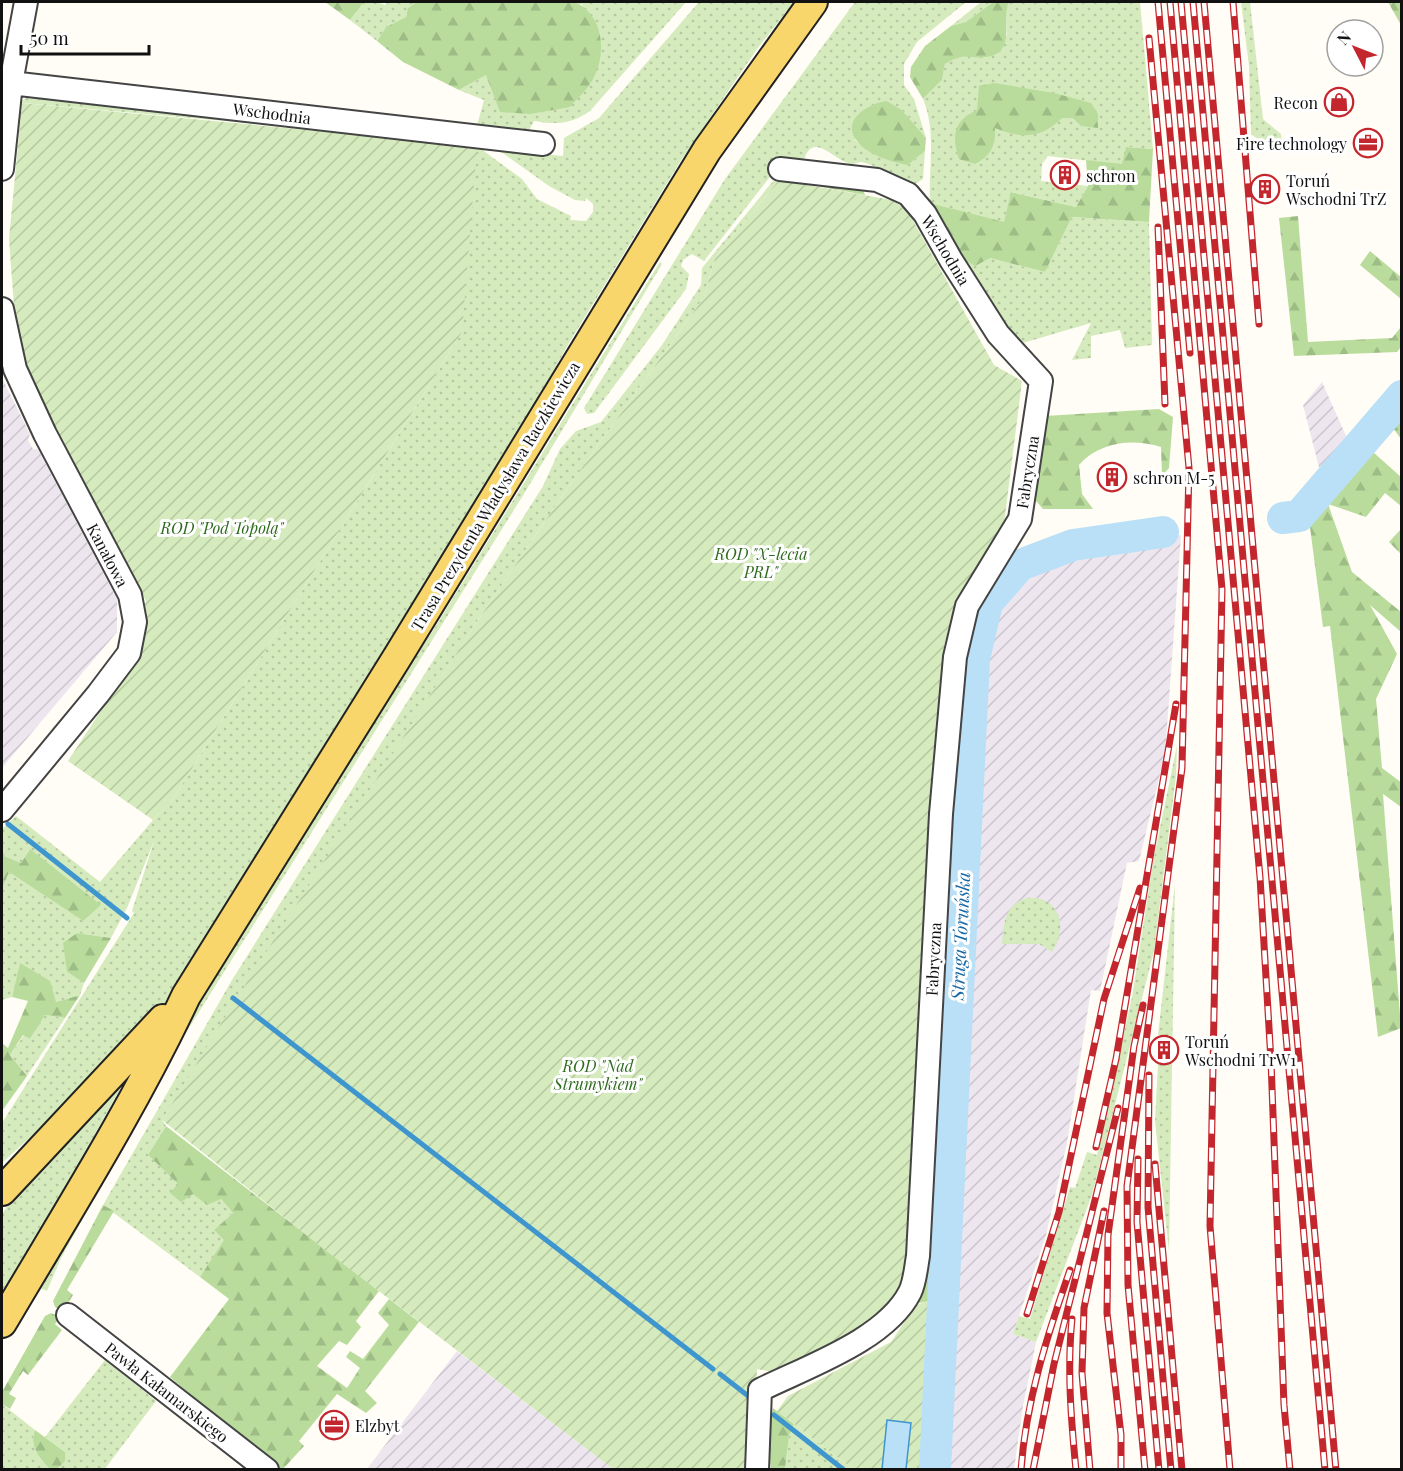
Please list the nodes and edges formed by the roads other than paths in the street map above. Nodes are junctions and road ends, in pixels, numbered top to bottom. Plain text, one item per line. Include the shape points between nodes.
1 (26, 2) edge
2 (813, 2) edge
3 (6, 82) edge
4 (543, 144) dead end
5 (780, 168) dead end
6 (2, 169) edge
7 (2, 309) edge
8 (1041, 381) joint
9 (2, 810) edge
10 (186, 996) junction
11 (2, 1191) edge
12 (68, 1315) dead end
13 (2, 1323) edge
14 (267, 1470) edge
15 (757, 1470) edge

1 - 3 street
2 - 10 main road, Trasa Prezydenta Władysława Raczkiewicza via 707,150
3 - 4 street, Wschodnia
3 - 6 street
5 - 8 street, Wschodnia via 877,180 908,194 926,214 998,333
7 - 9 street, Kanałowa via 15,369 130,595 135,622 129,653
8 - 15 street, Fabryczna via 1020,519 967,606 955,657 941,814 918,1256 911,1291 892,1316 861,1340 760,1390
10 - 11 main road, Trasa Prezydenta Władysława Raczkiewicza
10 - 13 main road, Trasa Prezydenta Władysława Raczkiewicza via 132,1101
12 - 14 street, Pawła Kałamarskiego

